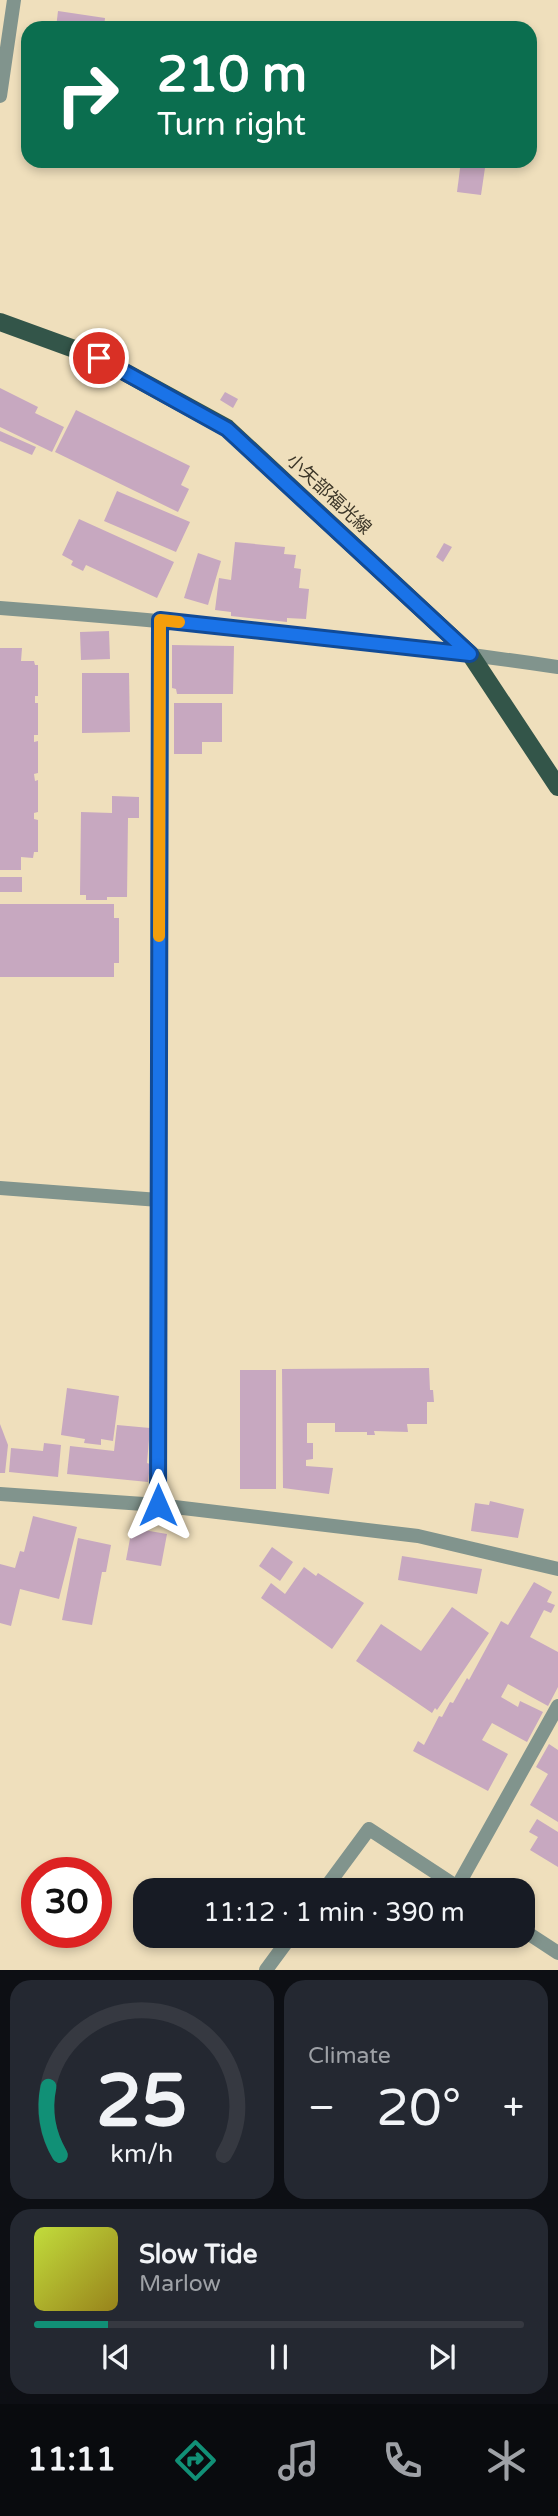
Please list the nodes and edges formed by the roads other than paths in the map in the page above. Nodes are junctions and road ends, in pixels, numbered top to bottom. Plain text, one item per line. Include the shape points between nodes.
1 (14, 0) edge
2 (0, 96) edge
3 (0, 321) edge
4 (0, 608) edge
5 (160, 620) junction
6 (470, 654) junction
7 (558, 667) edge
8 (558, 787) edge
9 (0, 1188) edge
10 (159, 1200) junction
11 (0, 1494) edge
12 (158, 1505) junction
13 (558, 1569) edge
14 (558, 1706) edge
15 (333, 1878) edge
16 (444, 1878) edge
17 (464, 1878) edge
18 (535, 1938) edge
19 (282, 1948) edge
20 (558, 1953) edge
21 (266, 1970) edge

1 - 2 street
3 - 6 main road, 小矢部福光線 via 99,358 227,429
4 - 5 street
5 - 6 street
5 - 10 street
6 - 7 street
6 - 8 main road, 小矢部福光線
9 - 10 street
10 - 12 street
11 - 12 street
12 - 13 street via 418,1536
14 - 17 street
15 - 16 street via 369,1829
18 - 20 street
19 - 21 street

